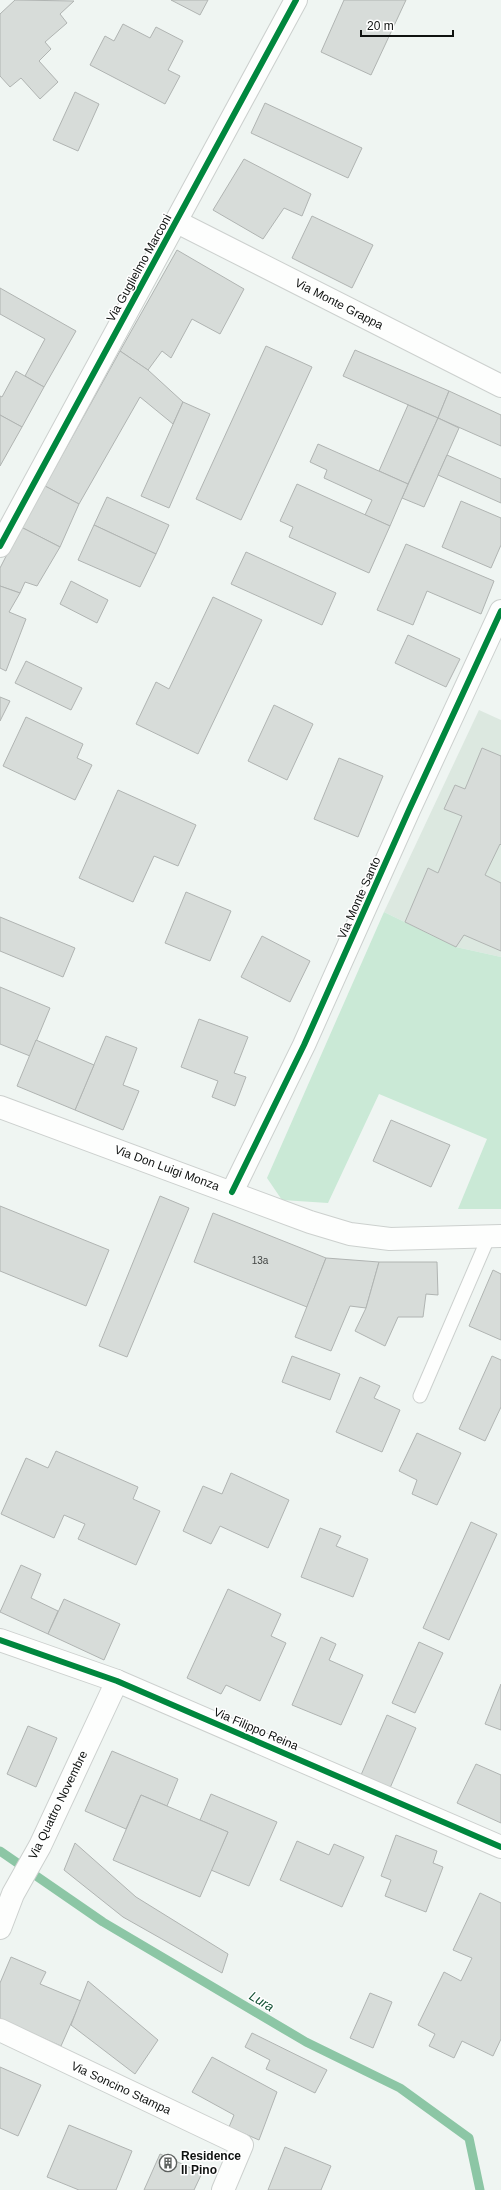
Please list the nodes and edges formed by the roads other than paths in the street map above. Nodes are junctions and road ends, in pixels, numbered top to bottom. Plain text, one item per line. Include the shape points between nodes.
1 (296, 0) edge
2 (176, 222) junction
3 (501, 386) edge
4 (0, 546) edge
5 (501, 611) edge
6 (0, 1107) edge
7 (232, 1192) junction
8 (495, 1236) edge
9 (420, 1396) dead end
10 (0, 1640) edge
11 (117, 1681) junction
12 (501, 1847) edge
13 (0, 1928) edge
14 (0, 2030) edge
15 (223, 2190) edge

1 - 2 street, Via Guglielmo Marconi
2 - 3 street, Via Monte Grappa
2 - 4 street, Via Guglielmo Marconi
5 - 7 street, Via Monte Santo via 304,1045
6 - 7 street, Via Don Luigi Monza
7 - 8 street, Via Don Luigi Monza via 310,1222 350,1234 390,1239
8 - 9 lane
10 - 11 street, Via Filippo Reina
11 - 12 street, Via Filippo Reina
11 - 13 street, Via Quattro Novembre via 40,1846 13,1894
14 - 15 street, Via Soncino Stampa via 242,2145

